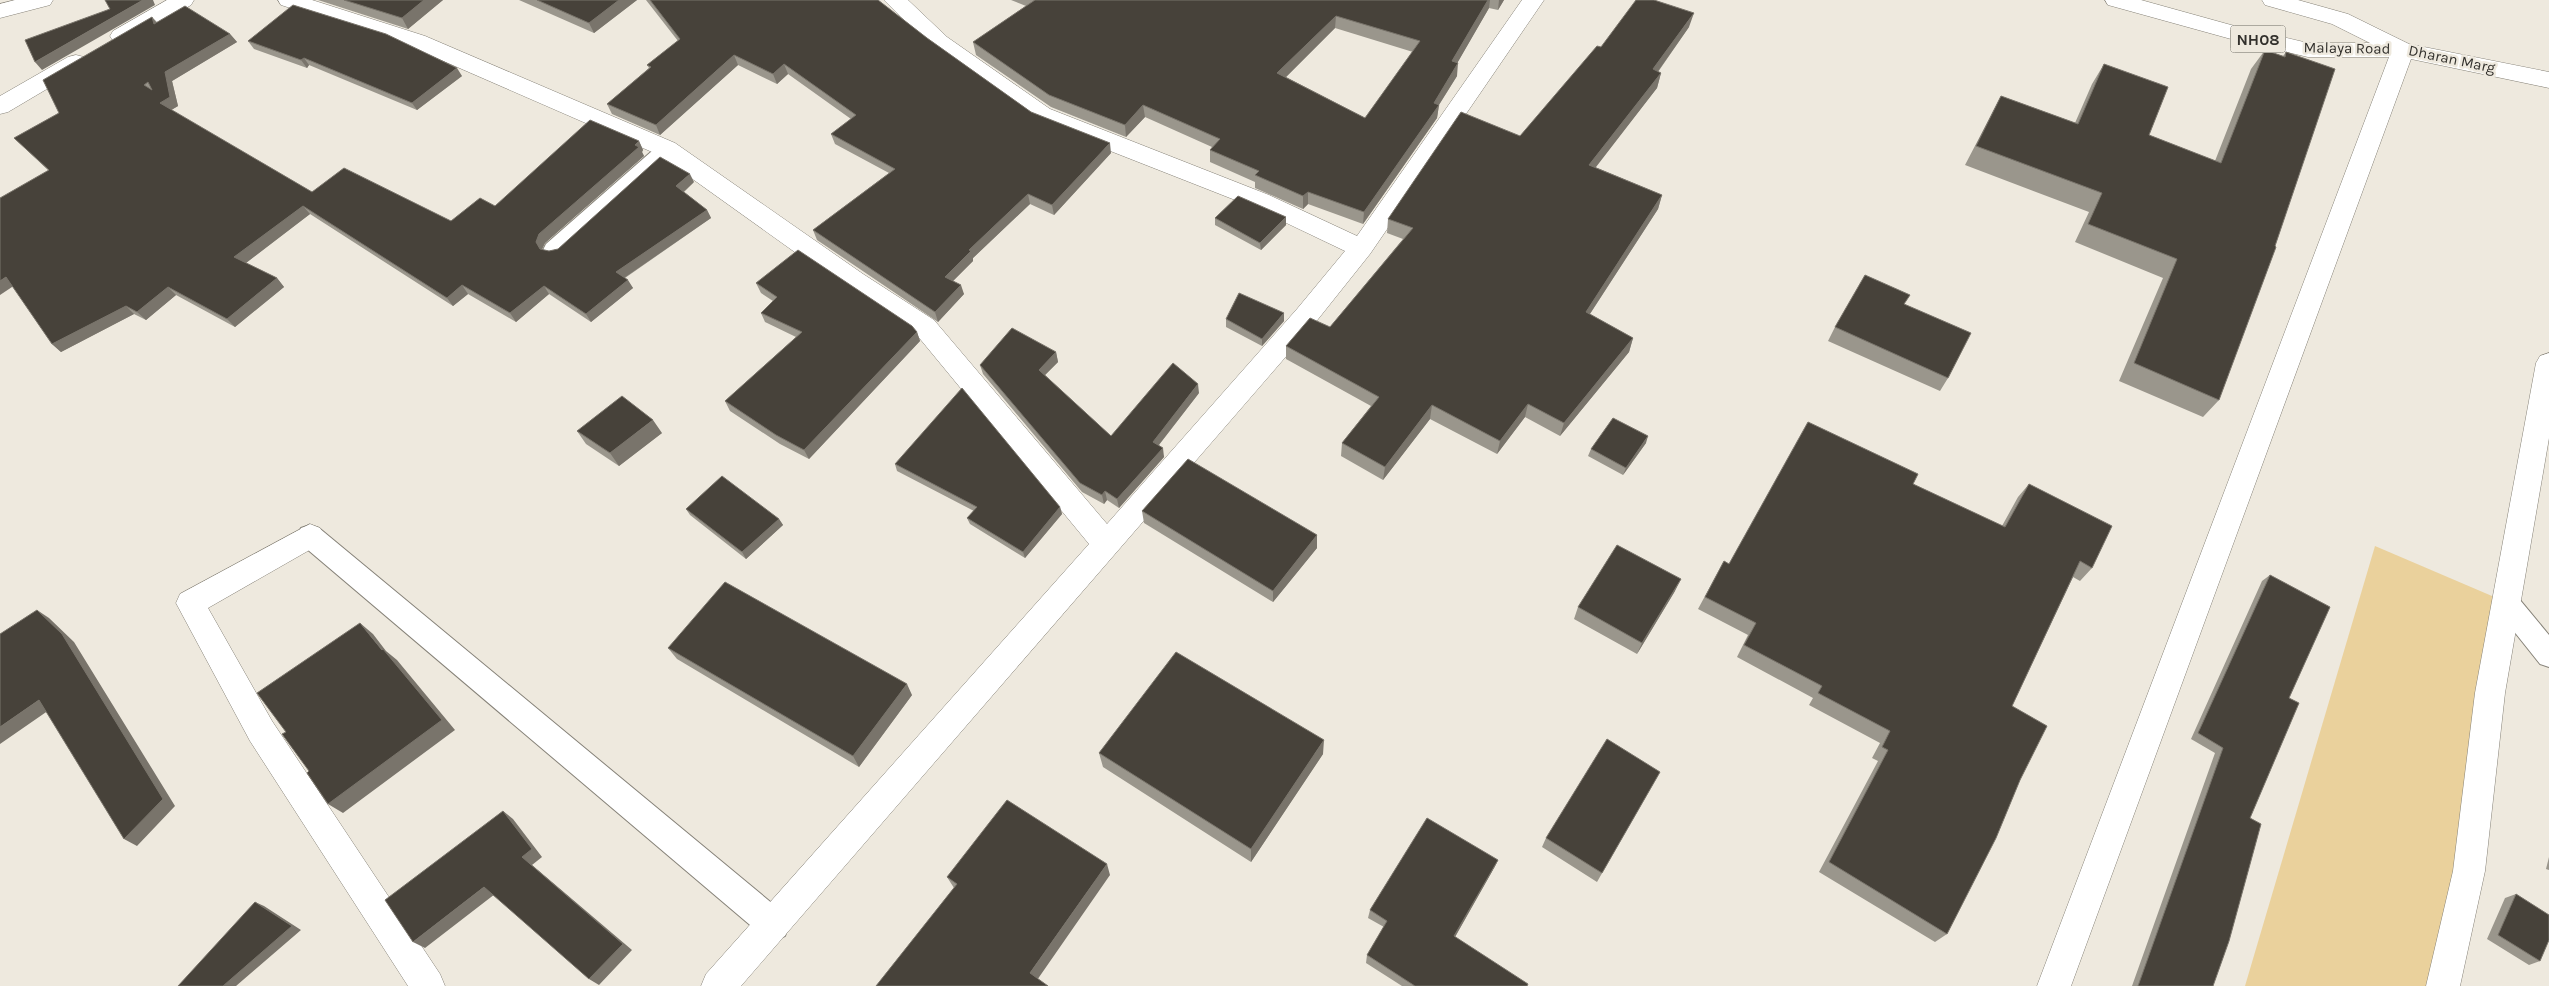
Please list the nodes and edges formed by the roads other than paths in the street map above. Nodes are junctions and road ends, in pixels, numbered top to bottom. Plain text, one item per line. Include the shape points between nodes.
1 (42, 0) edge
2 (183, 0) edge
3 (289, 0) edge
4 (895, 0) edge
5 (1533, 0) edge
6 (2116, 0) edge
7 (2273, 0) edge
8 (0, 11) edge
9 (2403, 50) junction
10 (2549, 80) edge
11 (0, 106) edge
12 (668, 149) junction
13 (1361, 248) junction
14 (554, 250) edge
15 (2549, 363) edge
16 (310, 536) joint
17 (1106, 544) junction
18 (2506, 602) junction
19 (2549, 655) edge
20 (774, 925) junction
21 (428, 986) edge
22 (718, 986) edge
23 (2054, 986) edge
24 (2443, 986) edge

1 - 8 street
2 - 11 street
3 - 12 street via 417,41
4 - 13 street via 939,42 1042,115 1261,201
5 - 13 street
6 - 9 street, Malaya Road / NH08 via 2308,50
7 - 9 street, Dharan Marg / NH08 via 2340,19
9 - 10 street, Dharan Marg / NH08
9 - 23 street
12 - 14 lane
12 - 17 street via 854,281 925,327
13 - 17 street via 1306,316
15 - 18 street
16 - 20 lane
16 - 21 street via 190,603 261,731
17 - 20 street
18 - 19 lane
18 - 24 street via 2490,693 2469,871
20 - 22 street

